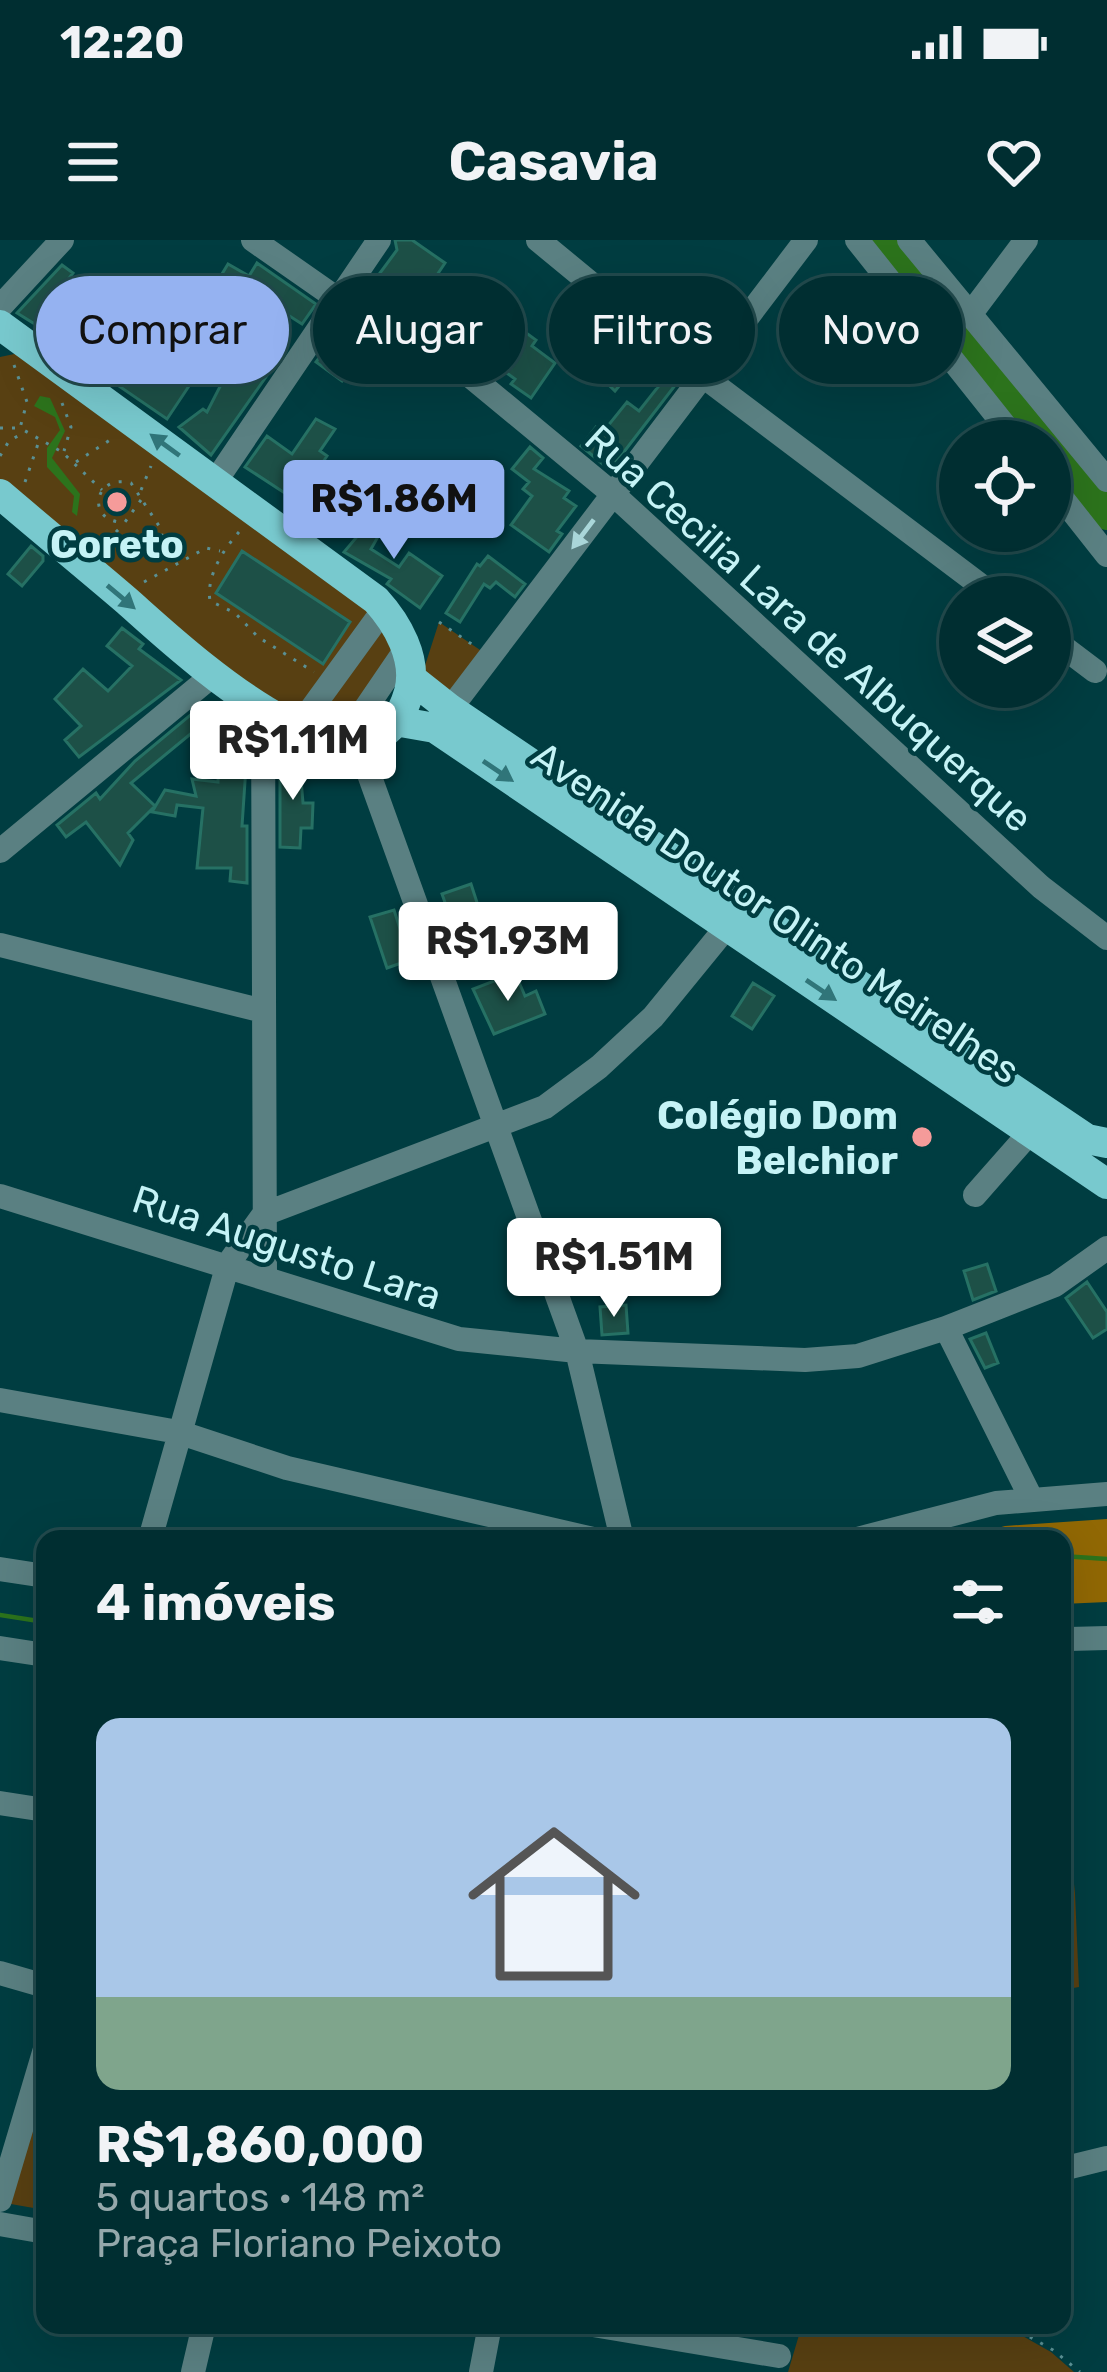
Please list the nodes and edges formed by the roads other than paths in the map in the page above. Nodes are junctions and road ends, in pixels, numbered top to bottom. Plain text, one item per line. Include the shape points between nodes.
1 (62, 240) edge
2 (254, 240) edge
3 (380, 240) edge
4 (538, 240) edge
5 (806, 240) edge
6 (857, 240) edge
7 (910, 240) edge
8 (1026, 240) edge
9 (322, 276) edge
10 (355, 276) edge
11 (582, 276) edge
12 (0, 307) edge
13 (755, 307) edge
14 (969, 316) junction
15 (313, 338) edge
16 (12, 346) edge
17 (470, 384) edge
18 (697, 384) edge
19 (714, 384) edge
20 (1000, 420) edge
21 (1104, 469) edge
22 (215, 482) junction
23 (613, 494) junction
24 (8, 500) edge
25 (1071, 510) edge
26 (1107, 555) edge
27 (968, 576) edge
28 (390, 615) junction
29 (1071, 653) edge
30 (409, 664) junction
31 (1095, 671) dead end
32 (213, 675) junction
33 (262, 711) junction
34 (443, 718) junction
35 (395, 721) junction
36 (308, 733) junction
37 (350, 741) junction
38 (0, 851) edge
39 (735, 916) junction
40 (1107, 938) edge
41 (0, 945) edge
42 (262, 1011) junction
43 (1039, 1122) junction
44 (494, 1126) junction
45 (1107, 1143) edge
46 (1107, 1184) edge
47 (975, 1195) dead end
48 (0, 1196) edge
49 (264, 1214) junction
50 (1107, 1248) edge
51 (228, 1264) junction
52 (265, 1276) junction
53 (946, 1328) junction
54 (577, 1351) junction
55 (0, 1400) edge
56 (178, 1432) junction
57 (1107, 1494) edge
58 (1032, 1500) junction
59 (152, 1530) edge
60 (554, 1530) edge
61 (620, 1530) edge
62 (892, 1530) edge
63 (0, 1569) edge
64 (36, 1575) edge
65 (1107, 1638) edge
66 (1071, 1639) edge
67 (0, 1648) edge
68 (36, 1654) edge
69 (0, 1803) edge
70 (36, 1809) edge
71 (0, 1973) edge
72 (36, 1983) edge
73 (36, 2079) edge
74 (1107, 2158) edge
75 (1071, 2167) edge
76 (0, 2200) edge
77 (0, 2224) edge
78 (36, 2230) edge
79 (202, 2334) edge
80 (488, 2334) edge
81 (647, 2334) edge
82 (779, 2356) dead end
83 (193, 2372) edge
84 (481, 2372) edge

1 - 12 street
2 - 9 street, Rua Cecilia Lara de Albuquerque
3 - 10 street
4 - 11 street
5 - 13 street
6 - 20 street
7 - 14 street
8 - 14 street
14 - 21 street
15 - 22 street
16 - 22 main road
17 - 23 street, Rua Cecilia Lara de Albuquerque
18 - 23 street
19 - 27 street
22 - 28 main road
23 -> 34 street
23 - 40 street, Rua Cecilia Lara de Albuquerque via 1041,887
24 -> 32 main road
25 - 26 street
28 - 30 main road
28 - 36 street via 376,620 307,715
29 - 31 street
30 - 34 main road, Avenida Doutor Olinto Meirelhes
30 - 35 main road
30 - 37 street
32 - 33 main road
32 - 38 street
33 - 36 main road
33 - 42 street
34 - 35 main road, Avenida Doutor Olinto Meirelhes
34 - 39 main road, Avenida Doutor Olinto Meirelhes
35 - 37 main road via 376,737
36 - 37 main road
37 - 44 street
39 - 43 main road, Avenida Doutor Olinto Meirelhes
39 - 44 street via 653,1017 599,1067 545,1106
41 - 42 street
42 - 49 street
43 - 45 main road, Avenida Doutor Olinto Meirelhes
43 - 46 main road, Avenida Doutor Olinto Meirelhes
43 - 47 street
44 - 49 street
44 - 54 street
48 - 51 street, Rua Augusto Lara
49 - 51 street
49 - 52 street
50 - 53 street, Rua Augusto Lara via 1054,1285
51 - 52 street, Rua Augusto Lara
51 - 56 street
52 - 54 street, Rua Augusto Lara via 459,1339
53 - 54 street, Rua Augusto Lara via 858,1356 805,1360
53 - 58 street
54 - 61 street
55 - 56 street
56 - 59 street
56 - 60 street via 287,1468
57 - 58 street
58 - 62 street
63 - 64 street
65 - 66 street
67 - 68 street
69 - 70 street
71 - 72 street
73 - 76 street
74 - 75 street
77 - 78 street
79 - 83 street
80 - 84 street
81 - 82 street

